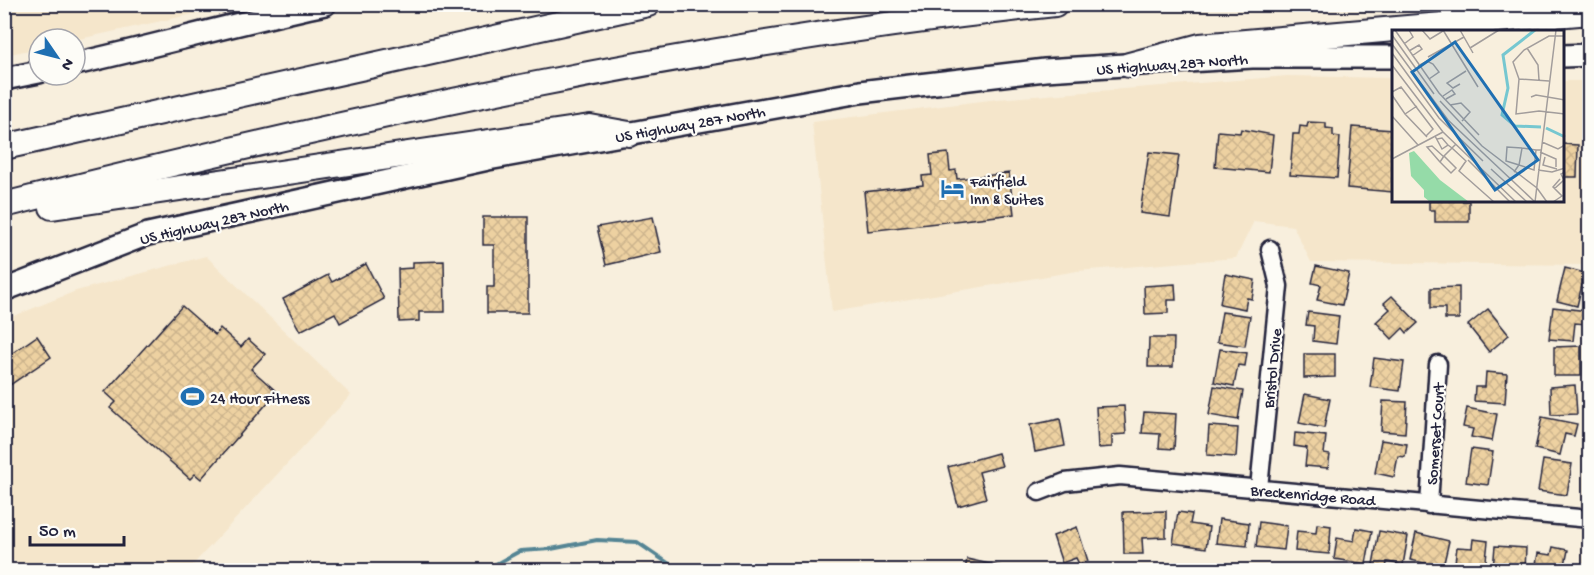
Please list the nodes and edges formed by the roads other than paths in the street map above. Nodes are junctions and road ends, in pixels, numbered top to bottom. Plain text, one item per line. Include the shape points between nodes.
1 (325, 4) edge
2 (648, 4) edge
3 (1055, 4) edge
4 (1590, 12) edge
5 (1564, 56) edge
6 (1590, 56) edge
7 (1392, 57) edge
8 (87, 61) edge
9 (1129, 66) junction
10 (27, 74) edge
11 (4, 79) edge
12 (629, 134) junction
13 (4, 147) edge
14 (4, 205) edge
15 (4, 210) edge
16 (1270, 249) dead end
17 (4, 290) edge
18 (1438, 364) dead end
19 (1259, 488) junction
20 (1039, 492) dead end
21 (1429, 505) junction
22 (1590, 519) edge

1 - 8 main road
2 - 13 highway
3 - 14 highway via 935,17 708,52 241,146
4 - 9 highway via 1200,46
5 - 6 main road
7 - 9 main road, US Highway 287 North via 1252,57
9 - 12 main road, US Highway 287 North via 1045,70 860,92
10 - 11 main road
12 - 15 highway via 590,127 38,209
12 - 17 main road, US Highway 287 North via 488,159 148,234
16 - 19 street, Bristol Drive via 1279,286
18 - 21 street, Somerset Court
19 - 20 street, Breckenridge Road via 1120,476 1065,482
19 - 21 street, Breckenridge Road
21 - 22 street, Breckenridge Road

